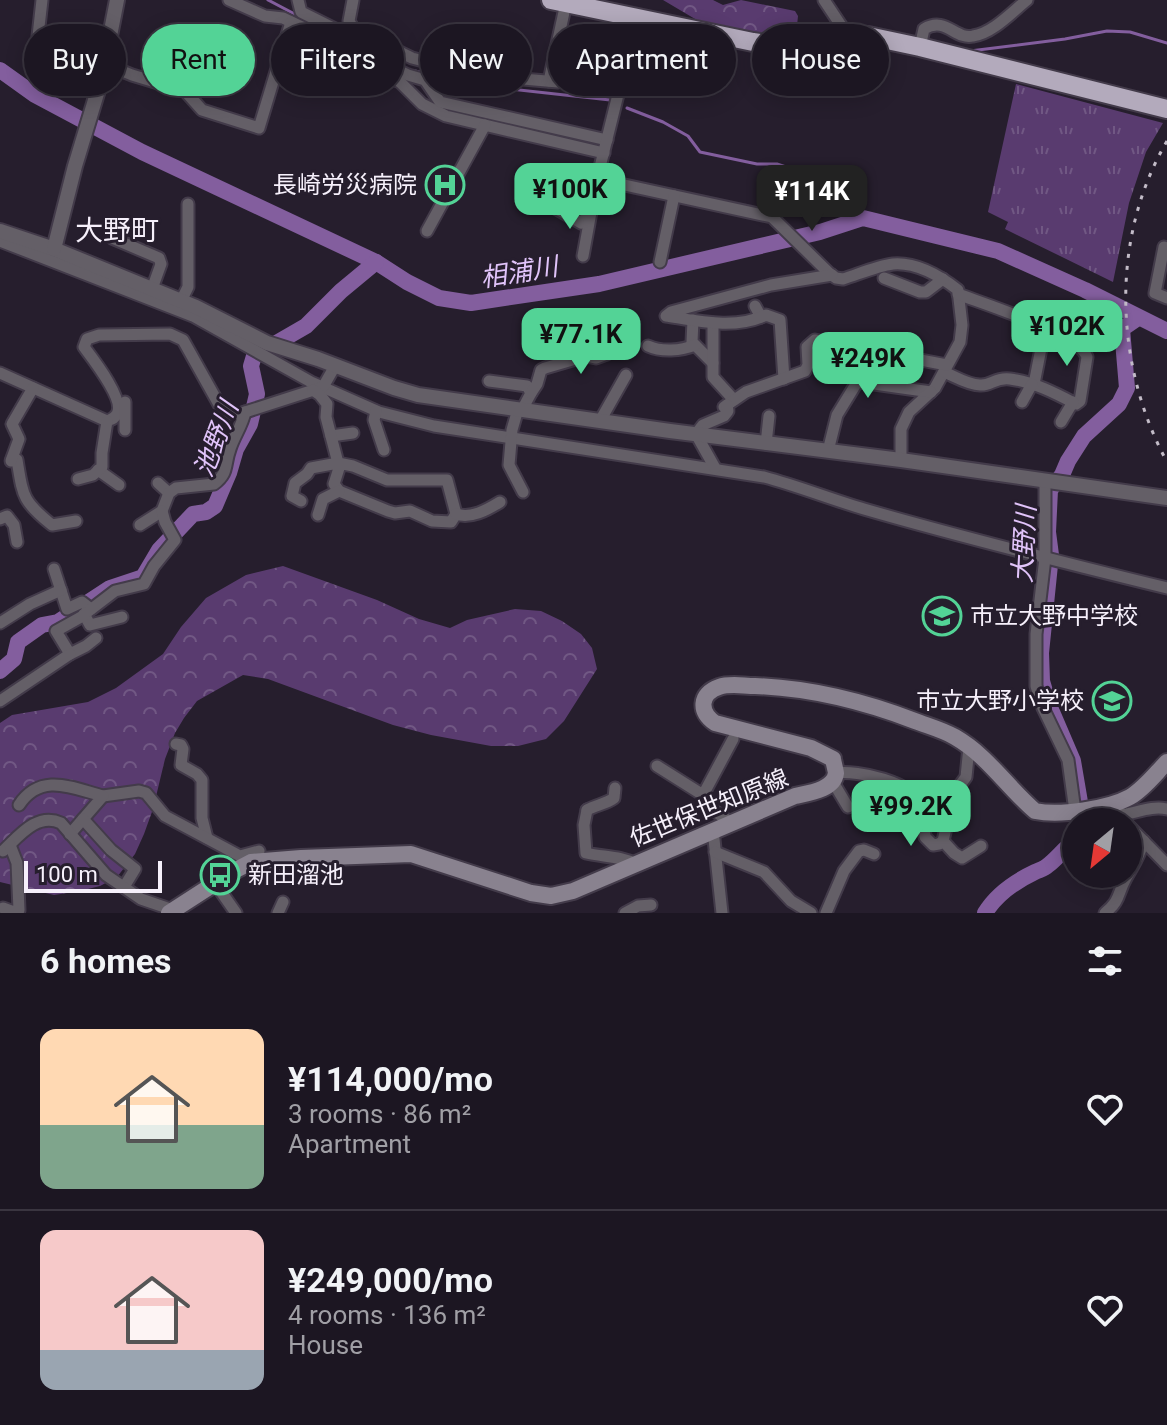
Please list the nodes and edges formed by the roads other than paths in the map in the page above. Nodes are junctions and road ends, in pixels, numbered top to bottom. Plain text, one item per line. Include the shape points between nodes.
1 (42, 0) edge
2 (117, 0) edge
3 (231, 0) edge
4 (298, 0) edge
5 (353, 0) edge
6 (824, 0) edge
7 (1027, 0) edge
8 (559, 2) edge
9 (637, 18) junction
10 (291, 22) junction
11 (39, 24) edge
12 (112, 24) edge
13 (295, 24) edge
14 (320, 24) edge
15 (349, 24) edge
16 (840, 24) edge
17 (889, 40) edge
18 (752, 42) edge
19 (920, 47) junction
20 (404, 56) edge
21 (404, 73) edge
22 (126, 76) edge
23 (404, 86) edge
24 (96, 96) edge
25 (1167, 109) edge
26 (485, 125) junction
27 (607, 140) junction
28 (604, 153) junction
29 (597, 179) junction
30 (526, 191) dead end
31 (674, 196) junction
32 (188, 204) dead end
33 (591, 212) junction
34 (0, 231) edge
35 (427, 231) dead end
36 (112, 238) dead end
37 (0, 241) edge
38 (1167, 248) edge
39 (54, 249) junction
40 (583, 256) dead end
41 (660, 262) dead end
42 (830, 274) junction
43 (884, 278) dead end
44 (943, 279) junction
45 (152, 289) junction
46 (958, 294) junction
47 (1167, 298) edge
48 (181, 301) junction
49 (693, 320) junction
50 (713, 323) junction
51 (1045, 328) junction
52 (695, 345) junction
53 (648, 346) dead end
54 (614, 349) dead end
55 (263, 350) junction
56 (713, 363) junction
57 (335, 366) junction
58 (946, 368) junction
59 (0, 373) edge
60 (626, 375) dead end
61 (784, 379) junction
62 (107, 381) junction
63 (489, 381) dead end
64 (1033, 384) junction
65 (33, 388) junction
66 (318, 389) junction
67 (931, 392) junction
68 (531, 393) junction
69 (1023, 402) dead end
70 (1073, 402) junction
71 (728, 404) junction
72 (520, 410) junction
73 (251, 411) junction
74 (376, 411) junction
75 (769, 416) dead end
76 (107, 421) junction
77 (600, 421) junction
78 (1061, 422) dead end
79 (125, 430) dead end
80 (353, 433) dead end
81 (696, 434) junction
82 (331, 436) junction
83 (511, 438) junction
84 (766, 444) junction
85 (384, 450) dead end
86 (828, 451) junction
87 (901, 460) junction
88 (338, 463) junction
89 (715, 468) junction
90 (98, 470) junction
91 (78, 479) dead end
92 (1045, 480) junction
93 (158, 483) dead end
94 (119, 485) dead end
95 (339, 491) junction
96 (523, 492) dead end
97 (169, 493) junction
98 (1167, 498) edge
99 (301, 501) dead end
100 (500, 502) dead end
101 (162, 511) junction
102 (456, 514) junction
103 (318, 515) dead end
104 (0, 519) edge
105 (76, 521) dead end
106 (140, 525) dead end
107 (17, 542) dead end
108 (1045, 558) junction
109 (54, 569) dead end
110 (1167, 588) edge
111 (61, 590) junction
112 (87, 612) junction
113 (122, 617) dead end
114 (0, 623) edge
115 (96, 638) dead end
116 (70, 654) junction
117 (0, 701) edge
118 (733, 739) dead end
119 (176, 744) dead end
120 (969, 747) junction
121 (1167, 762) edge
122 (657, 766) dead end
123 (834, 777) junction
124 (615, 788) dead end
125 (703, 795) junction
126 (103, 796) junction
127 (616, 807) dead end
128 (848, 807) dead end
129 (1075, 808) edge
130 (1113, 808) edge
131 (1167, 809) edge
132 (587, 810) junction
133 (1142, 810) edge
134 (1062, 812) edge
135 (83, 819) junction
136 (731, 823) junction
137 (713, 830) junction
138 (70, 834) junction
139 (20, 836) junction
140 (207, 838) junction
141 (943, 841) junction
142 (1144, 841) joint
143 (981, 846) dead end
144 (259, 851) dead end
145 (715, 852) junction
146 (874, 854) dead end
147 (245, 860) junction
148 (636, 864) junction
149 (1167, 865) edge
150 (215, 883) junction
151 (124, 887) junction
152 (651, 905) dead end
153 (3, 908) dead end
154 (171, 912) edge
155 (236, 913) edge
156 (625, 913) edge
157 (722, 913) edge
158 (811, 913) edge
159 (826, 913) edge
160 (1105, 913) edge

1 - 11 street
2 - 12 street
3 - 10 street
4 - 14 street via 301,12
5 - 15 street
6 - 16 street
7 - 19 street via 974,36 930,26 924,29
8 - 9 highway
8 - 20 street via 553,81 477,75
9 - 18 highway
9 - 27 street
10 - 13 street
10 - 22 street via 259,128 202,110 185,91
17 - 19 highway
19 - 25 highway
21 - 27 street via 425,80 440,102
23 - 26 street via 429,109
24 - 39 street
26 - 28 street
26 - 35 street
27 - 28 street
28 - 29 street
29 - 31 street
29 - 33 street
30 - 33 street via 581,223
31 - 41 street
31 - 42 street via 772,217
32 - 48 street via 188,287
33 - 40 street
34 - 39 street
36 - 45 street via 159,258
37 - 55 street via 193,316
38 - 47 street via 1155,293
39 - 45 street
42 - 44 street via 843,279 896,264
42 - 49 street via 666,316
43 - 44 street via 920,292
44 - 46 street
45 - 48 street
46 - 51 street
46 - 58 street via 960,342
48 - 55 street
49 - 50 street
49 - 52 street
50 - 56 street
50 - 61 street via 754,321 758,311 780,320
51 - 64 street
51 - 70 street via 1079,346 1087,357 1080,401
52 - 53 street via 655,350
52 - 56 street
54 - 68 street via 541,370
55 - 57 street via 286,348
55 - 66 street
56 - 71 street via 713,377
57 - 66 street
57 - 72 street via 418,395
58 - 61 street via 815,340 807,347 805,371
58 - 64 street via 980,386 996,379
58 - 67 street
59 - 65 street
60 - 77 street
61 - 71 street
62 - 73 street via 84,347 87,339 170,334 183,340 221,408 239,414
62 - 76 street via 119,402 115,418
62 - 79 street via 111,378 126,404
63 - 68 street via 527,386
64 - 69 street
64 - 70 street
65 - 76 street
65 - 105 street via 12,424 19,439 11,455 17,460 23,493 52,525
66 - 73 street
66 - 74 street
66 - 82 street via 327,404
67 - 86 street via 856,384 837,415
67 - 87 street via 909,412 901,429
68 - 72 street
70 - 78 street
71 - 81 street via 724,416
72 - 77 street
72 - 83 street
73 - 97 street via 218,482
74 - 83 street
74 - 85 street
75 - 84 street
76 - 90 street
77 - 81 street
80 - 82 street
81 - 84 street
81 - 89 street
82 - 88 street
83 - 89 street
83 - 96 street via 509,465
84 - 86 street
86 - 87 street
87 - 92 street
88 - 95 street via 334,484
88 - 99 street via 311,468 295,483 292,496
88 - 102 street via 387,480 447,480
89 - 108 street via 764,477
90 - 91 street
90 - 94 street
92 - 98 street
92 - 108 street
93 - 97 street
95 - 102 street via 432,521 451,522
95 - 103 street via 323,499
97 - 101 street
100 - 102 street via 486,511
101 - 106 street
101 - 112 street via 175,540 149,578 115,591
104 - 107 street via 7,516 14,525
108 - 110 street
108 - 129 street via 1036,686 1068,760
109 - 111 street
111 - 112 street via 67,609 82,602
111 - 114 street
112 - 113 street via 90,625
112 - 116 street via 56,631
115 - 116 street
116 - 117 street
118 - 125 street
119 - 140 street via 183,749 181,765 202,780
120 - 123 main road, 佐世保世知原線 via 954,736 832,694 725,685 705,699 706,717 715,723 811,748 833,759
120 - 134 main road, 佐世保世知原線 via 1035,811
120 - 141 street via 966,777 954,793
121 - 130 main road, 佐世保世知原線
122 - 125 street
123 - 128 street
123 - 136 main road, 佐世保世知原線 via 821,790
123 - 141 street via 847,772 869,775 912,793 921,804 925,837 933,845
124 - 132 street via 614,798
125 - 136 street via 709,807
126 - 135 street
126 - 139 street via 43,785 17,803 23,819
126 - 140 street via 146,793 165,816
127 - 132 street
131 - 133 street
132 - 148 street via 586,853
135 - 138 street
135 - 151 street via 135,869
136 - 137 main road, 佐世保世知原線
137 - 145 street
137 - 148 main road, 佐世保世知原線
138 - 139 street via 52,819 31,825
138 - 151 street via 106,875
139 - 153 street via 6,848 17,863 19,910
140 - 147 street
141 - 143 street via 962,858
142 - 149 street
142 - 160 street via 1120,896
144 - 147 street
145 - 157 street
145 - 158 street via 764,872 791,901
146 - 159 street via 859,851
147 - 148 main road, 佐世保世知原線 via 411,854 551,896
147 - 150 main road, 佐世保世知原線
150 - 154 main road, 佐世保世知原線
150 - 155 street
151 - 154 street
152 - 156 street

